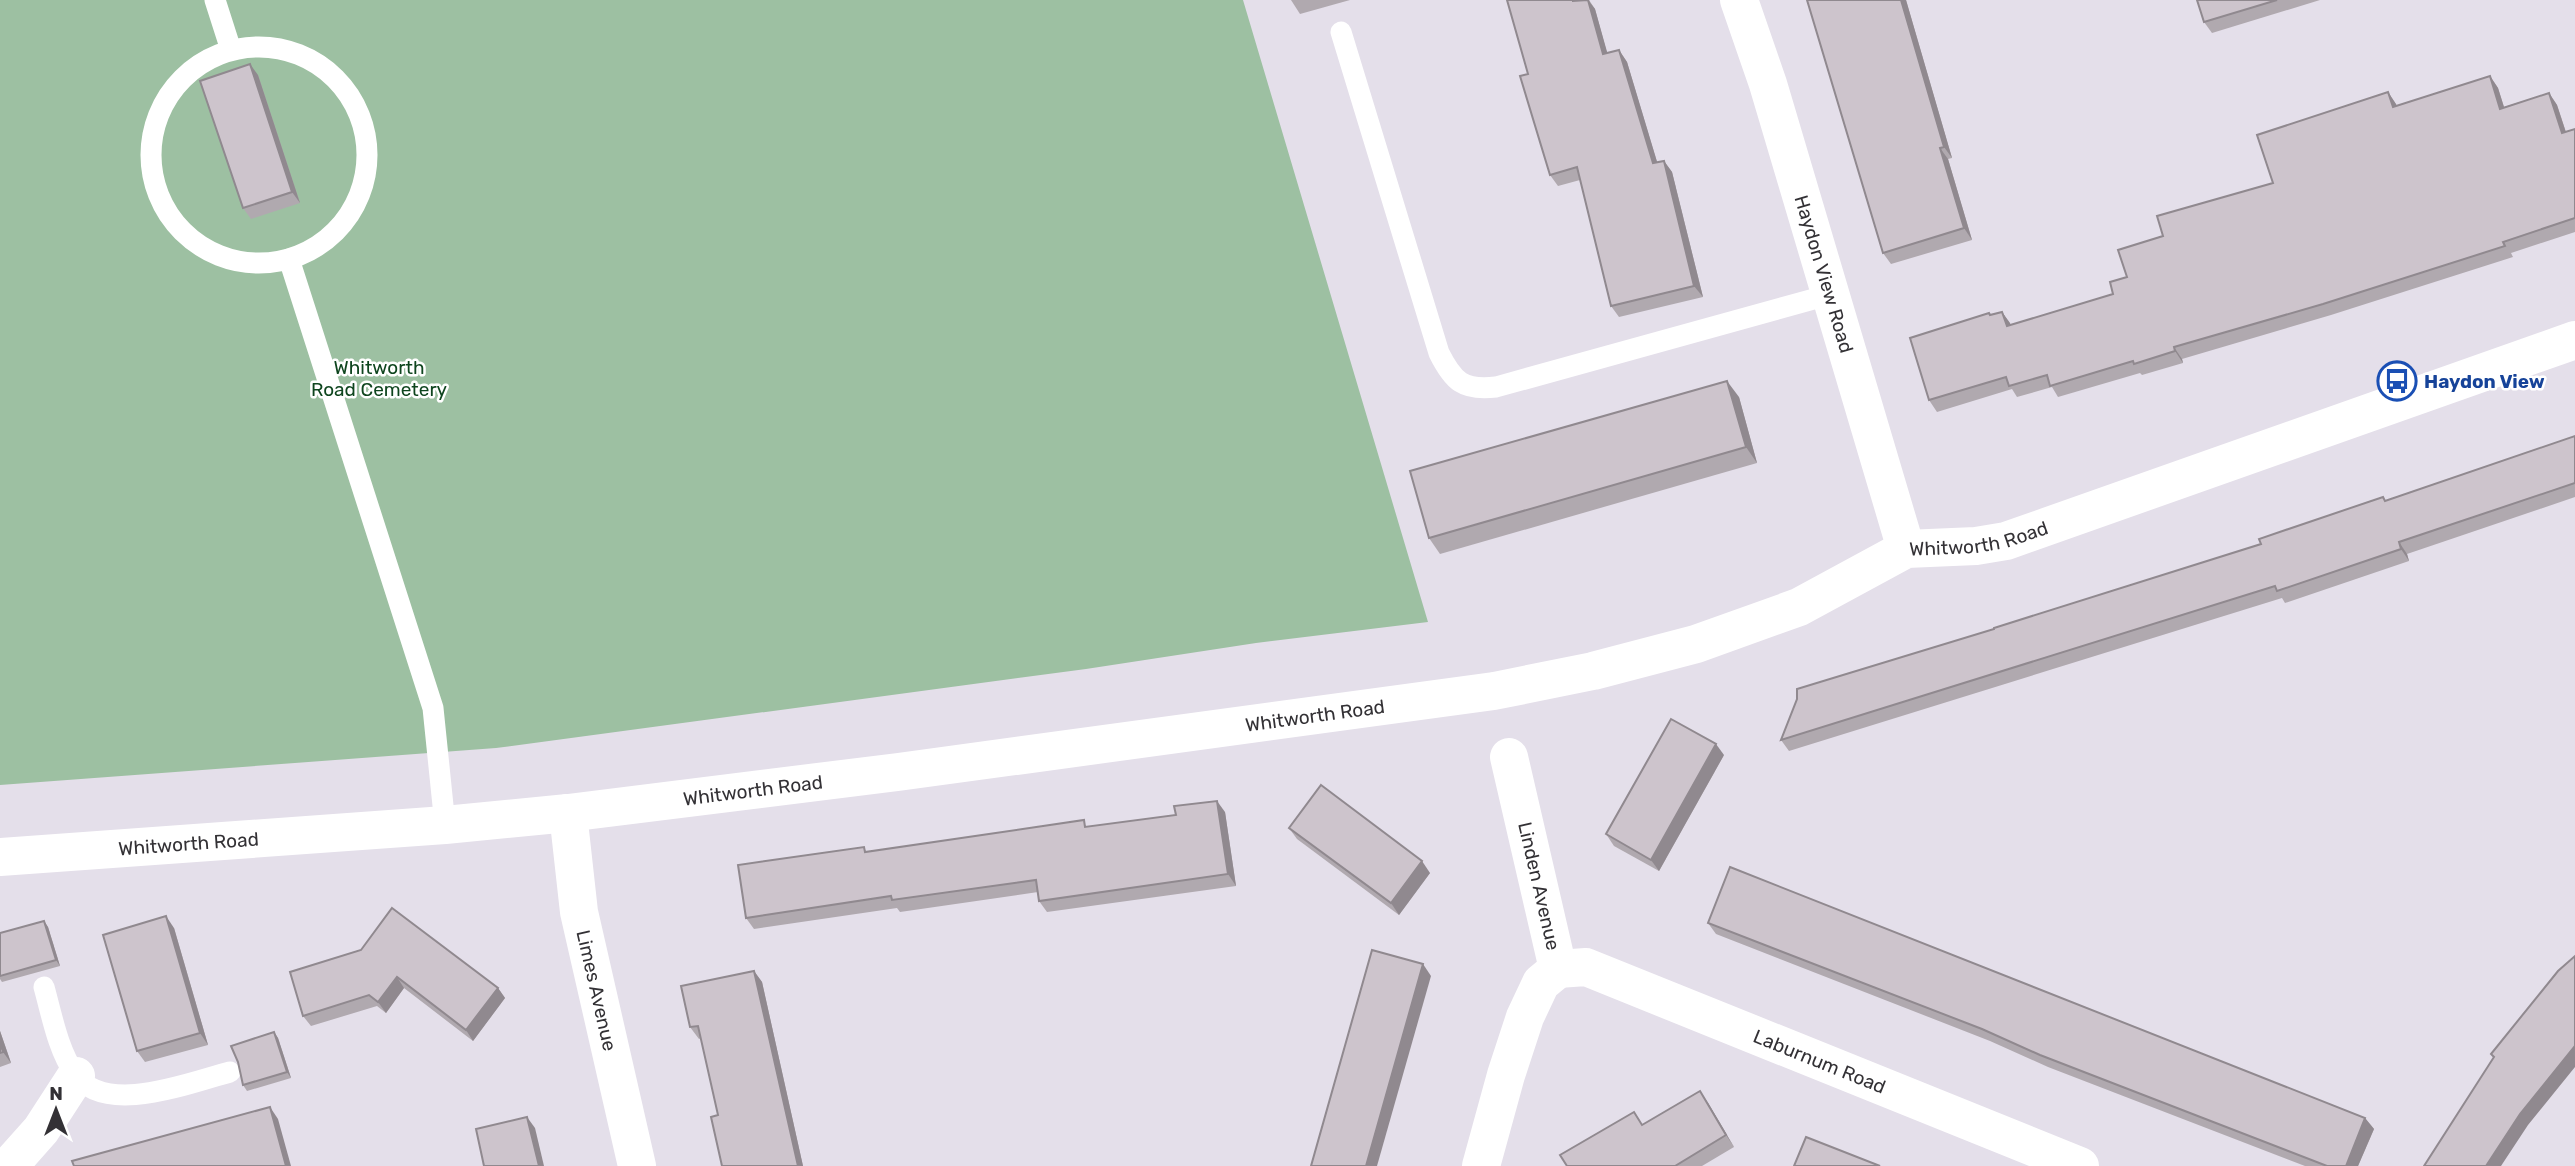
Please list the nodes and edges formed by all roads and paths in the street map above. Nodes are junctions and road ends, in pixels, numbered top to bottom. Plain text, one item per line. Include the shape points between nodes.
1 (215, 0) edge
2 (1739, 0) edge
3 (1341, 32) dead end
4 (231, 50) junction
5 (289, 259) junction
6 (1832, 294) junction
7 (2575, 341) edge
8 (1906, 549) junction
9 (1509, 757) dead end
10 (568, 813) junction
11 (445, 825) junction
12 (0, 857) edge
13 (1558, 969) junction
14 (44, 987) dead end
15 (230, 1072) dead end
16 (76, 1076) junction
17 (9, 1166) edge
18 (637, 1166) edge
19 (1482, 1166) edge
20 (2080, 1166) edge

1 - 4 lane
2 - 6 main road, Haydon View Road
3 - 6 lane via 1439,353 1459,382 1496,387
4 - 5 lane via 264,46 298,53 327,69 350,94 364,126 368,159 361,192 345,222 320,245
4 - 5 lane via 200,63 174,86 157,117 150,149 154,184 168,214 191,240 221,256 255,263
5 - 11 lane via 433,708
6 - 8 main road, Haydon View Road
7 - 8 main road, Whitworth Road via 2006,541 1976,547
8 - 10 main road, Whitworth Road via 1799,607 1696,644 1581,674 1266,723
9 - 13 main road, Linden Avenue
10 - 11 main road, Whitworth Road
10 - 18 main road, Limes Avenue via 579,912
11 - 12 main road, Whitworth Road
13 - 19 main road, Linden Avenue via 1541,983 1525,1017
13 - 20 main road, Laburnum Road via 1586,967
14 - 16 lane via 62,1048
15 - 16 lane via 145,1094 104,1094
16 - 17 main road via 41,1130

